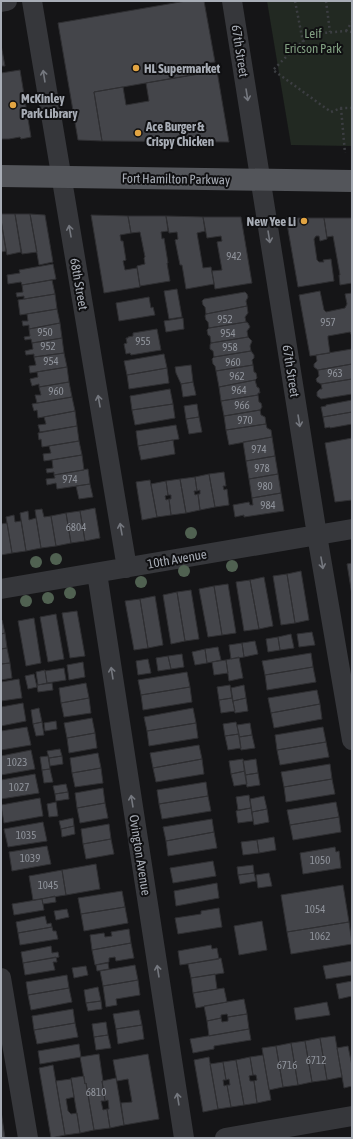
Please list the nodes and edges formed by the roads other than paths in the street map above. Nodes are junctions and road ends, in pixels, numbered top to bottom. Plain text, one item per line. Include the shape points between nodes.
1 (7, 1) edge
2 (32, 1) edge
3 (232, 1) edge
4 (1, 2) edge
5 (1, 176) edge
6 (61, 177) junction
7 (260, 180) junction
8 (352, 181) edge
9 (352, 529) edge
10 (318, 535) junction
11 (127, 568) junction
12 (96, 573) junction
13 (1, 589) edge
14 (352, 740) edge
15 (1, 978) edge
16 (352, 1116) edge
17 (28, 1138) edge
18 (184, 1138) edge
19 (225, 1138) edge

1 - 4 street
6 -> 2 street, 68th Street
3 -> 7 street, 67th Street
5 - 6 main road, Fort Hamilton Parkway
6 - 7 main road, Fort Hamilton Parkway
11 -> 6 street, 68th Street
7 - 8 main road, Fort Hamilton Parkway
7 -> 10 street, 67th Street
9 - 10 street, 10th Avenue
10 - 11 street, 10th Avenue
10 -> 14 street, 67th Street
11 - 12 street, 10th Avenue
12 - 13 street, 10th Avenue
18 -> 12 street, Ovington Avenue
15 - 17 street
16 - 19 street

